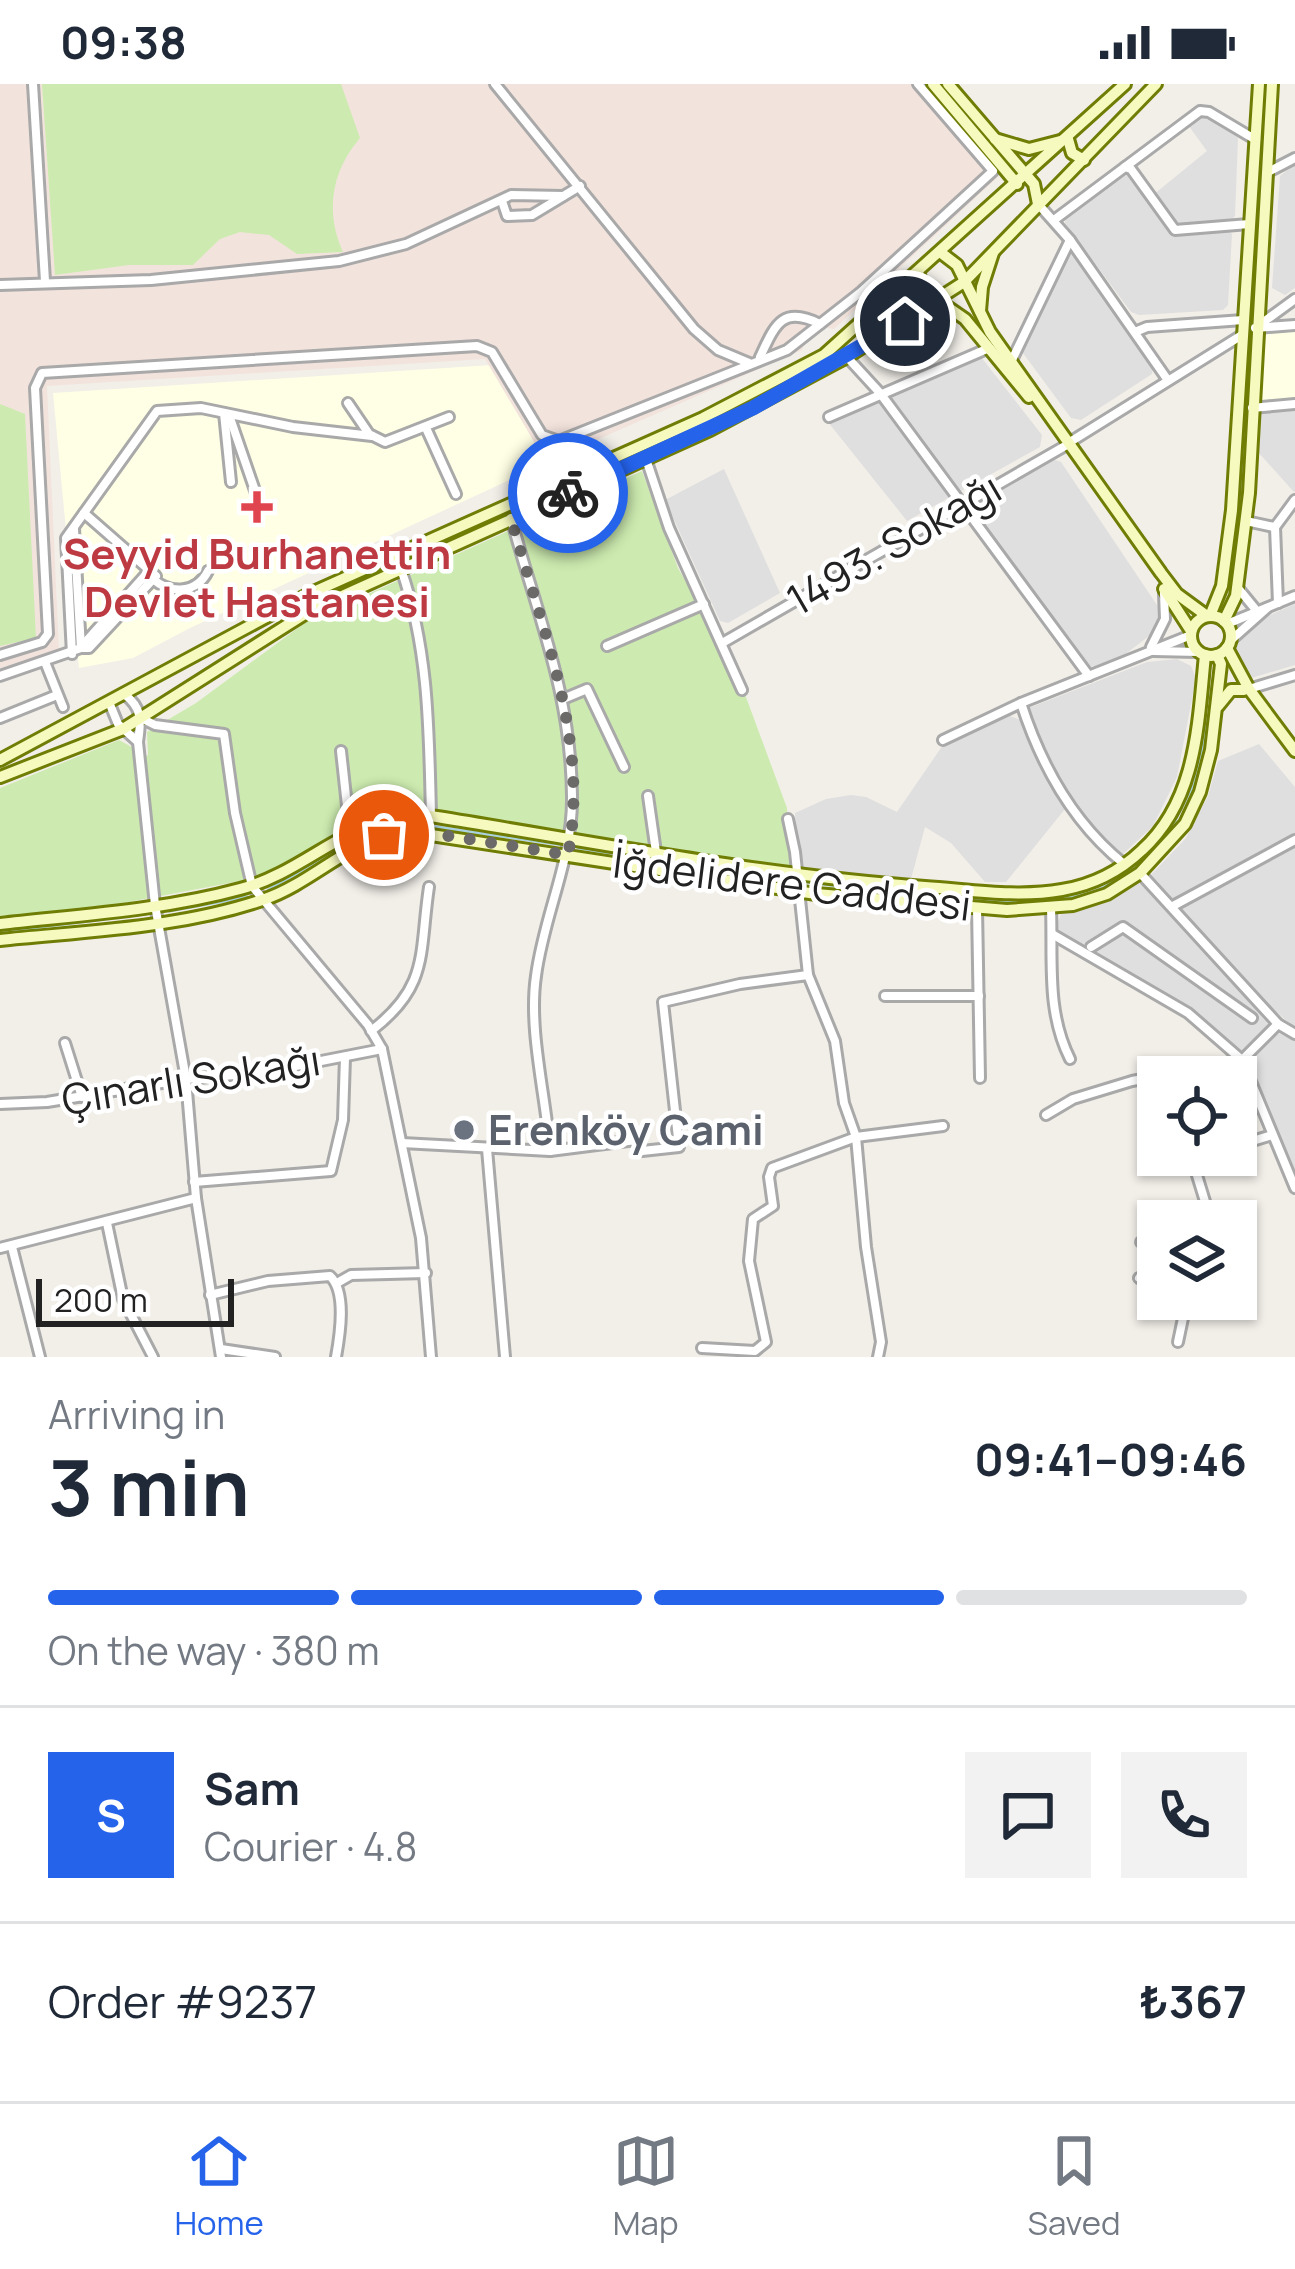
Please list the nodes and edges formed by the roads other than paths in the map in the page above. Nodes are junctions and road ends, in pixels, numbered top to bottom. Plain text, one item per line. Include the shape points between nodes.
1 (33, 84) edge
2 (495, 84) edge
3 (918, 84) edge
4 (932, 84) edge
5 (948, 84) edge
6 (1125, 84) edge
7 (1156, 84) edge
8 (1259, 84) edge
9 (1272, 84) edge
10 (995, 139) junction
11 (1068, 139) junction
12 (1257, 141) junction
13 (1295, 158) edge
14 (1084, 160) junction
15 (1125, 167) junction
16 (1268, 172) junction
17 (1021, 180) junction
18 (580, 186) junction
19 (563, 196) junction
20 (503, 199) junction
21 (1038, 204) junction
22 (1054, 220) junction
23 (1249, 224) junction
24 (1070, 240) junction
25 (940, 252) junction
26 (993, 252) junction
27 (918, 273) junction
28 (45, 281) junction
29 (964, 282) junction
30 (0, 285) edge
31 (1295, 299) edge
32 (936, 301) junction
33 (980, 314) junction
34 (820, 324) junction
35 (1295, 325) edge
36 (1249, 328) junction
37 (1135, 332) junction
38 (989, 348) junction
39 (848, 357) junction
40 (755, 361) junction
41 (1011, 362) junction
42 (1167, 379) junction
43 (880, 392) junction
44 (348, 403) dead end
45 (1295, 404) edge
46 (1252, 408) junction
47 (226, 414) junction
48 (830, 416) dead end
49 (449, 417) dead end
50 (426, 428) junction
51 (372, 436) junction
52 (1068, 444) junction
53 (646, 458) junction
54 (231, 482) dead end
55 (456, 494) dead end
56 (1295, 500) edge
57 (961, 506) junction
58 (261, 508) dead end
59 (84, 513) junction
60 (511, 518) junction
61 (1246, 521) junction
62 (1275, 527) junction
63 (1150, 562) junction
64 (400, 567) junction
65 (208, 571) dead end
66 (152, 574) junction
67 (1162, 586) junction
68 (1237, 586) junction
69 (1220, 596) junction
70 (1295, 596) edge
71 (704, 604) junction
72 (1189, 604) junction
73 (1273, 605) junction
74 (1256, 610) junction
75 (1208, 616) junction
76 (1226, 622) junction
77 (1191, 633) junction
78 (724, 642) junction
79 (607, 646) dead end
80 (76, 651) junction
81 (1147, 651) junction
82 (1216, 651) junction
83 (0, 655) edge
84 (45, 662) junction
85 (1295, 675) edge
86 (0, 676) edge
87 (1089, 676) junction
88 (742, 690) dead end
89 (1246, 690) junction
90 (57, 694) junction
91 (124, 694) junction
92 (563, 699) junction
93 (109, 702) junction
94 (1021, 703) junction
95 (63, 706) dead end
96 (1200, 706) junction
97 (1216, 715) junction
98 (0, 718) edge
99 (141, 718) junction
100 (123, 728) junction
101 (943, 740) dead end
102 (138, 742) junction
103 (341, 752) dead end
104 (1295, 752) edge
105 (0, 760) edge
106 (624, 767) dead end
107 (0, 777) edge
108 (648, 796) dead end
109 (431, 816) junction
110 (788, 819) dead end
111 (350, 833) junction
112 (571, 839) junction
113 (1295, 840) edge
114 (656, 852) junction
115 (568, 855) junction
116 (1124, 864) junction
117 (1140, 874) junction
118 (797, 875) junction
119 (252, 886) junction
120 (429, 887) dead end
121 (798, 892) junction
122 (262, 900) junction
123 (155, 905) junction
124 (1173, 906) junction
125 (977, 908) junction
126 (1051, 908) junction
127 (158, 921) junction
128 (0, 924) edge
129 (1052, 934) junction
130 (0, 940) edge
131 (1091, 947) dead end
132 (808, 975) junction
133 (979, 995) junction
134 (885, 996) dead end
135 (1252, 1018) dead end
136 (1278, 1024) junction
137 (371, 1031) junction
138 (1295, 1034) edge
139 (65, 1043) dead end
140 (382, 1049) junction
141 (1237, 1056) edge
142 (1246, 1056) edge
143 (345, 1057) junction
144 (1070, 1059) dead end
145 (980, 1078) dead end
146 (186, 1079) junction
147 (1137, 1080) edge
148 (82, 1097) junction
149 (1257, 1098) edge
150 (0, 1104) edge
151 (1046, 1115) dead end
152 (943, 1126) dead end
153 (1272, 1136) junction
154 (856, 1137) junction
155 (1257, 1140) edge
156 (402, 1143) junction
157 (487, 1149) junction
158 (550, 1151) junction
159 (194, 1182) junction
160 (1295, 1188) edge
161 (196, 1198) junction
162 (107, 1223) junction
163 (12, 1247) junction
164 (0, 1248) edge
165 (426, 1273) junction
166 (337, 1283) junction
167 (210, 1295) junction
168 (1181, 1320) edge
169 (1178, 1342) dead end
170 (701, 1348) dead end
171 (221, 1353) edge
172 (40, 1357) edge
173 (153, 1357) edge
174 (274, 1357) edge
175 (336, 1357) edge
176 (431, 1357) edge
177 (505, 1357) edge
178 (878, 1357) edge

1 - 28 street
2 - 18 street
3 - 34 street via 993,170
4 - 17 street
5 - 10 street
6 - 11 street
7 - 14 street
8 - 12 street
9 - 16 street
10 - 11 street via 1029,149
10 - 17 street
11 - 14 street
11 - 17 street
12 - 15 street via 1196,112
12 - 23 street
13 - 16 street
14 - 21 street
15 - 22 street
15 - 23 street via 1175,230
16 - 36 street
17 - 21 street via 1036,187
17 - 25 street
18 - 19 street
18 - 40 street via 694,329 718,350
19 - 20 street
19 - 20 street via 518,218 505,214
20 - 28 street via 418,239 352,258 151,280
21 - 22 street
21 - 26 street
22 - 24 street
23 - 36 street
24 - 37 street
24 - 41 street
25 - 27 street
25 - 29 street
26 - 29 street
26 - 33 street
27 - 32 street
27 - 91 street via 835,348 757,391 322,587
28 - 30 street
29 - 32 street
29 - 33 street
31 - 36 street, 1493. Sokağı
32 - 38 street
32 - 39 street
33 - 41 street
34 - 40 street via 787,350
34 - 40 street via 787,317
35 - 36 street
36 - 37 street
36 - 42 street, 1493. Sokağı
36 - 46 street
36 - 69 street
37 - 42 street
38 - 43 street
38 - 52 street
39 - 43 street
39 - 53 street
40 - 83 street via 555,441 539,432 492,352 477,346 45,372 35,388 48,634
41 - 52 street
42 - 52 street, 1493. Sokağı
43 - 48 street
43 - 57 street
44 - 51 street
45 - 46 street
46 - 61 street
47 - 51 street
47 - 54 street
47 - 58 street
47 - 59 street via 157,411
49 - 50 street
50 - 51 street via 389,442
50 - 55 street
52 - 57 street, 1493. Sokağı
52 - 63 street
53 - 60 street
53 - 71 street
56 - 62 street
57 - 78 street, 1493. Sokağı
57 - 87 street
59 - 66 street
59 - 80 street via 74,527
60 - 64 street
60 - 92 street
61 - 62 street
61 - 68 street
62 - 73 street
63 - 67 street
63 - 72 street
64 - 99 street via 292,620
64 - 109 street via 420,635
65 - 66 street via 186,589 165,587
66 - 80 street via 88,648
67 - 77 street
67 - 81 street via 1165,620
68 - 74 street
68 - 76 street
69 - 72 street
69 - 75 street
70 - 73 street
71 - 78 street
71 - 79 street
72 - 75 street
73 - 74 street
73 - 82 street
74 - 76 street
75 - 76 street
75 - 77 street
76 - 82 street
77 - 81 street
77 - 82 street
78 - 88 street
80 - 84 street
81 - 82 street
81 - 87 street
82 - 89 street
82 - 96 street, İğdelidere Caddesi
82 - 97 street, İğdelidere Caddesi
84 - 86 street
84 - 90 street
85 - 89 street
87 - 94 street
89 - 97 street via 1231,690
89 - 104 street
90 - 95 street
90 - 98 street
91 - 93 street
91 - 99 street
92 - 106 street via 587,689
92 - 112 street
93 - 100 street
93 - 105 street
94 - 101 street
94 - 116 street via 1065,798
96 - 97 street
96 - 116 street, İğdelidere Caddesi via 1177,806
97 - 117 street, İğdelidere Caddesi via 1192,813
99 - 100 street
99 - 102 street
99 - 119 street via 224,734
100 - 102 street
100 - 107 street
102 - 123 street
103 - 111 street
108 - 114 street
109 - 111 street, İğdelidere Caddesi via 380,818
109 - 112 street, İğdelidere Caddesi
110 - 118 street
111 - 119 street, İğdelidere Caddesi
112 - 114 street, İğdelidere Caddesi
112 - 115 street
113 - 124 street
114 - 118 street, İğdelidere Caddesi
115 - 121 street, İğdelidere Caddesi
115 - 122 street, İğdelidere Caddesi via 397,832
115 - 158 street via 535,978
116 - 118 street, İğdelidere Caddesi via 1080,886 1021,894
117 - 124 street
117 - 126 street, İğdelidere Caddesi via 1096,898
118 - 121 street
119 - 122 street
119 - 123 street, İğdelidere Caddesi
120 - 137 street via 419,973
121 - 125 street, İğdelidere Caddesi
121 - 132 street
122 - 127 street, İğdelidere Caddesi
122 - 137 street
123 - 127 street
123 - 128 street, İğdelidere Caddesi
124 - 136 street
125 - 126 street, İğdelidere Caddesi
125 - 133 street
126 - 129 street
127 - 130 street, İğdelidere Caddesi
127 - 146 street
129 - 141 street via 1188,1013
129 - 144 street via 1052,1010
131 - 135 street via 1123,927
132 - 154 street via 835,1041
132 - 158 street via 663,1002 679,1147 642,1151 636,1140
133 - 134 street
133 - 145 street
136 - 138 street
136 - 142 street
137 - 140 street
139 - 148 street
140 - 143 street, Çınarlı Sokağı
140 - 156 street
143 - 146 street, Çınarlı Sokağı
143 - 159 street via 331,1171
146 - 148 street, Çınarlı Sokağı
146 - 159 street
147 - 151 street
148 - 150 street, Çınarlı Sokağı
149 - 153 street
152 - 154 street
153 - 155 street
153 - 160 street
154 - 170 street via 772,1168 774,1204 753,1219 748,1241 766,1342 755,1351
154 - 178 street
156 - 157 street
156 - 165 street
157 - 158 street
157 - 177 street
159 - 161 street
161 - 162 street
161 - 167 street
162 - 163 street
162 - 173 street via 124,1299
163 - 164 street
163 - 172 street
165 - 166 street via 351,1275
165 - 176 street
166 - 167 street via 320,1275
166 - 175 street
167 - 171 street
168 - 169 street
171 - 174 street

